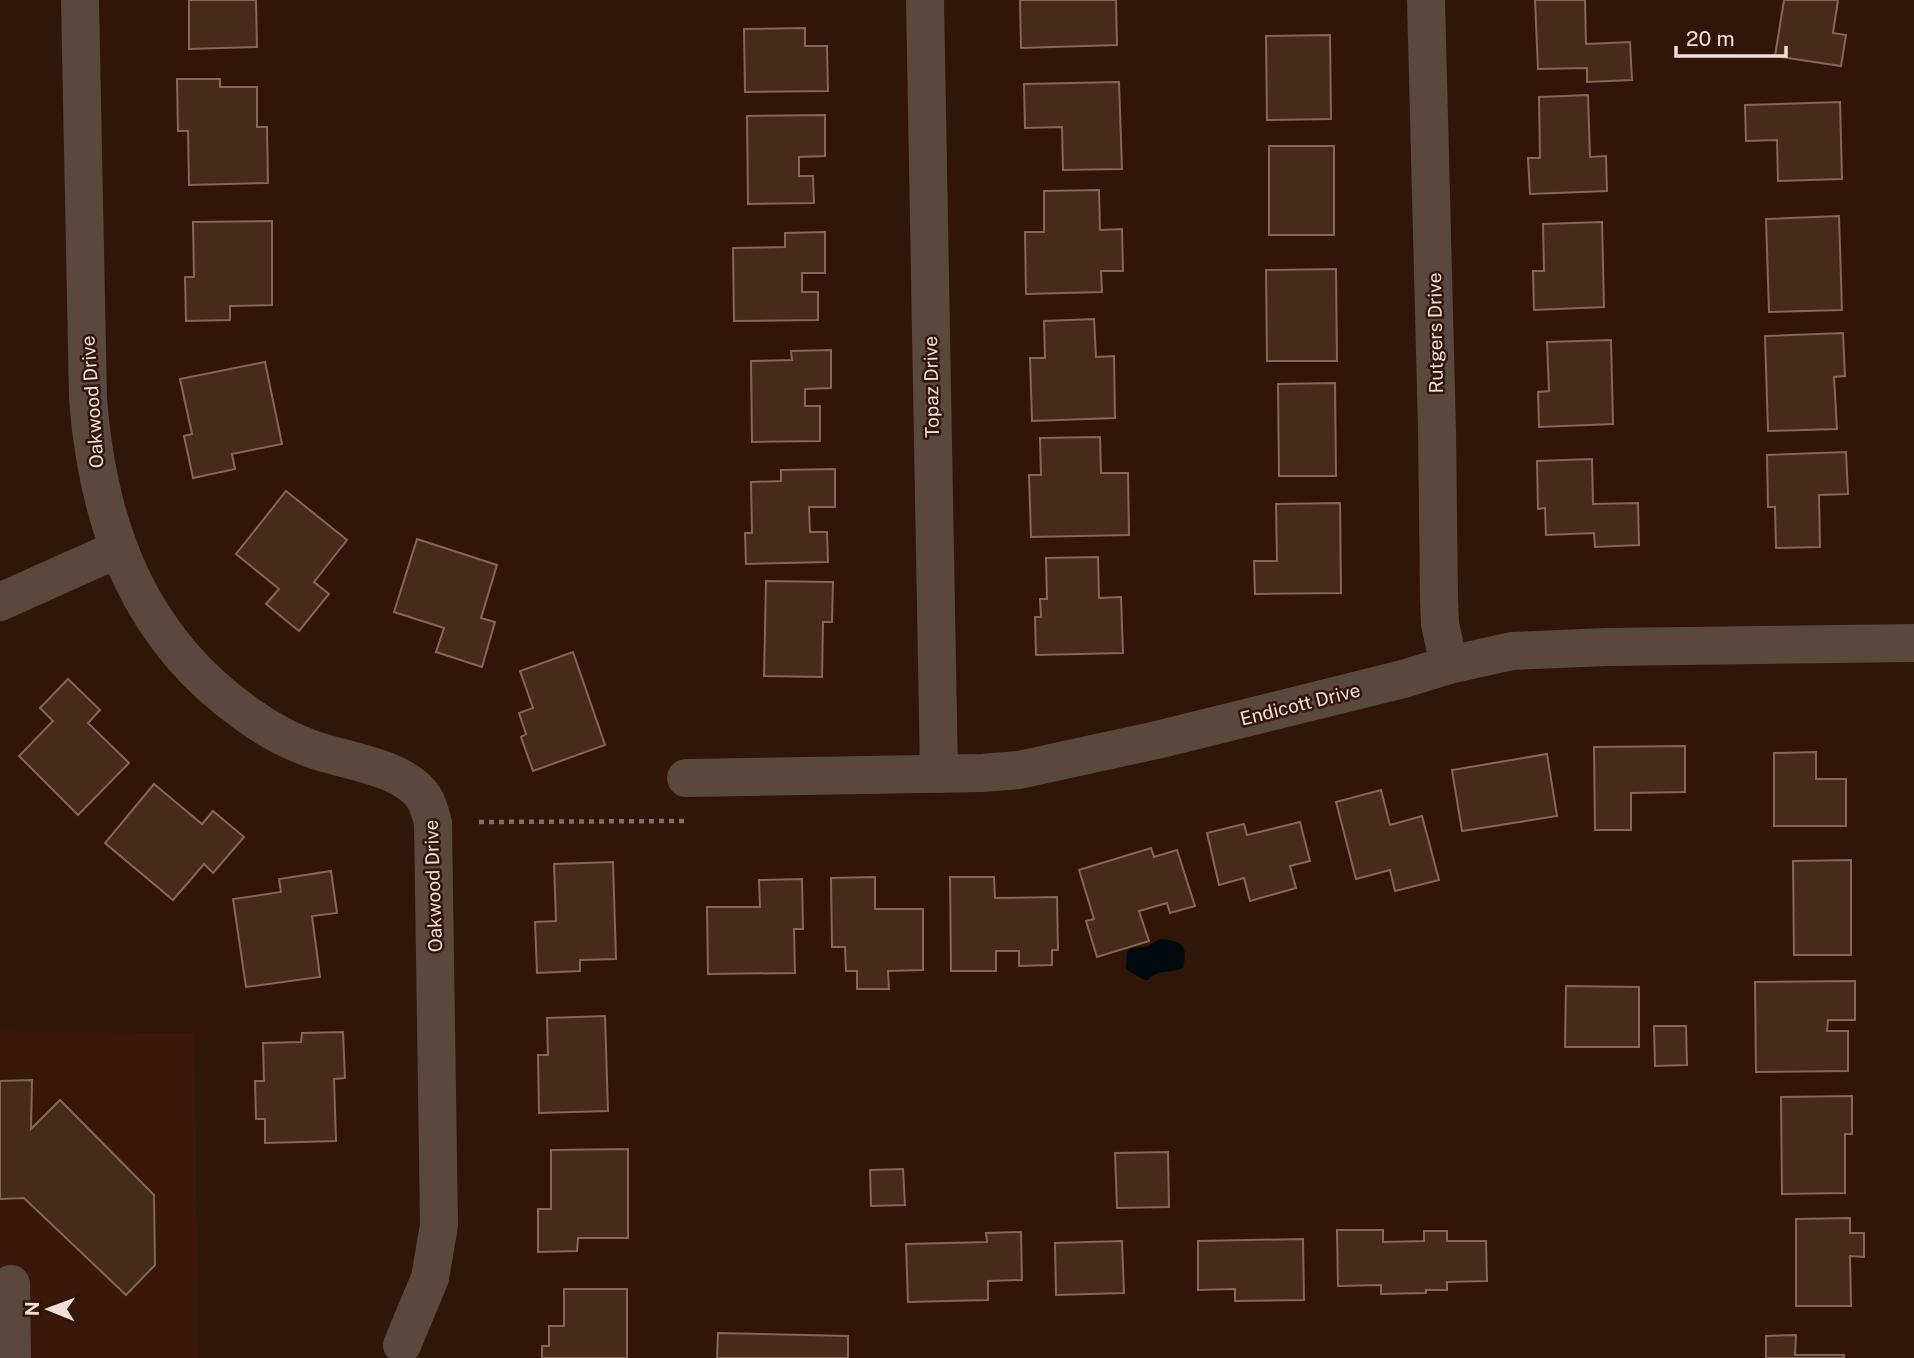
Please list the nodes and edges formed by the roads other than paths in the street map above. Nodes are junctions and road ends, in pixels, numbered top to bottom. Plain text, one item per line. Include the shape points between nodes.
1 (80, 0) edge
2 (925, 0) edge
3 (1426, 0) edge
4 (118, 549) junction
5 (0, 602) edge
6 (1914, 643) edge
7 (1449, 665) junction
8 (939, 774) junction
9 (686, 778) dead end
10 (11, 1284) dead end
11 (402, 1345) dead end
12 (12, 1358) edge

1 - 4 street, Oakwood Drive via 88,399 99,484
2 - 8 street, Topaz Drive
3 - 7 street, Rutgers Drive via 1438,598
4 - 5 street
4 - 11 street, Oakwood Drive via 155,622 192,670 222,695 249,716 308,748 405,781 429,807 434,834 439,1225 430,1278
6 - 7 street, Endicott Drive via 1549,648
7 - 8 street, Endicott Drive via 1031,768
8 - 9 street, Endicott Drive
10 - 12 street

